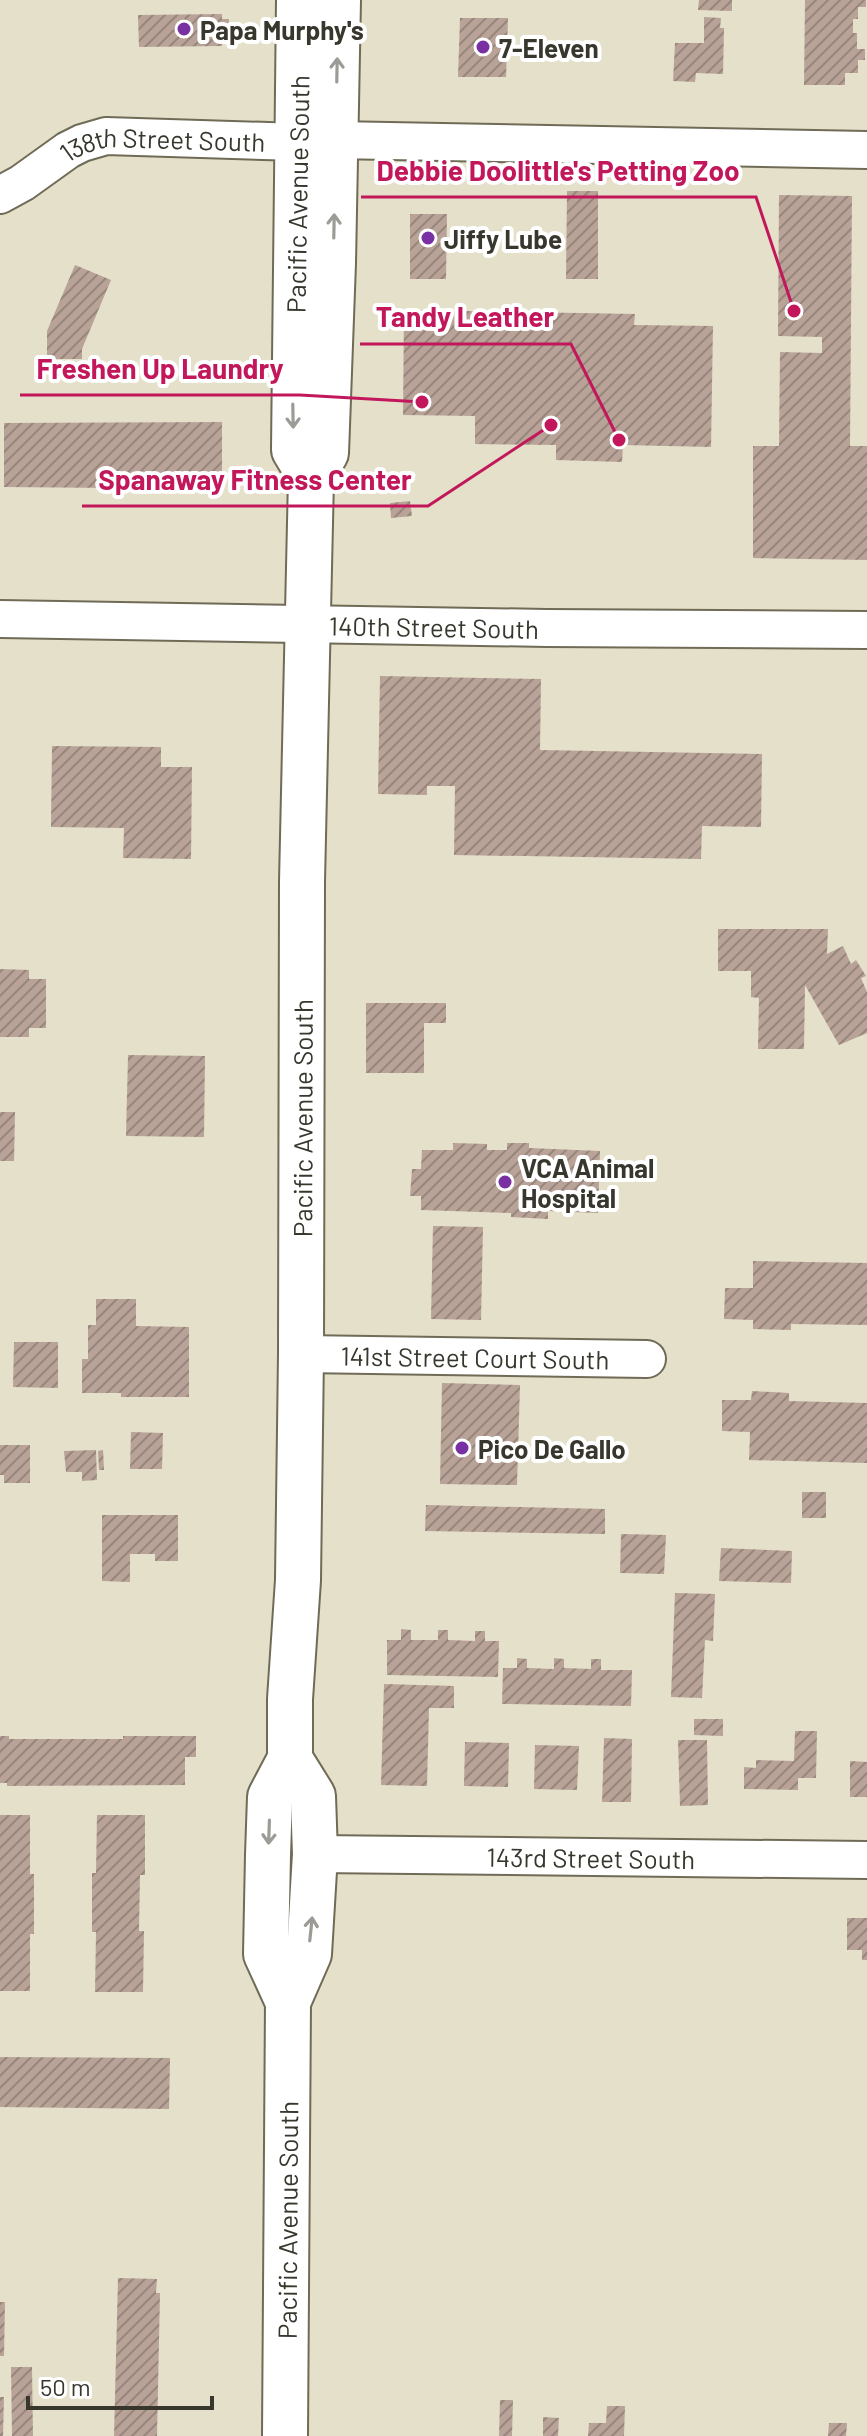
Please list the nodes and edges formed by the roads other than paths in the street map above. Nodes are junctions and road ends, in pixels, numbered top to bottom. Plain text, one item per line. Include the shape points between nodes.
1 (299, 0) edge
2 (338, 0) edge
3 (316, 141) junction
4 (867, 150) edge
5 (0, 195) edge
6 (0, 619) edge
7 (309, 623) junction
8 (867, 630) edge
9 (301, 1354) junction
10 (647, 1359) dead end
11 (290, 1759) junction
12 (315, 1854) junction
13 (867, 1860) edge
14 (288, 2002) junction
15 (285, 2436) edge

1 - 3 main road, Pacific Avenue South
3 -> 2 main road, Pacific Avenue South
3 - 4 street, 138th Street South
3 - 5 street, 138th Street South via 106,136 68,150
3 - 7 main road, Pacific Avenue South via 326,453 311,478
6 - 7 street, 140th Street South
7 - 8 street, 140th Street South
7 - 9 main road, Pacific Avenue South
9 - 10 street, 141st Street Court South
9 - 11 main road, Pacific Avenue South
11 - 12 main road, Pacific Avenue South via 313,1796
11 -> 14 main road, Pacific Avenue South via 270,1797 266,1954
12 - 13 street, 143rd Street South
14 -> 12 main road, Pacific Avenue South via 309,1954
14 - 15 main road, Pacific Avenue South

